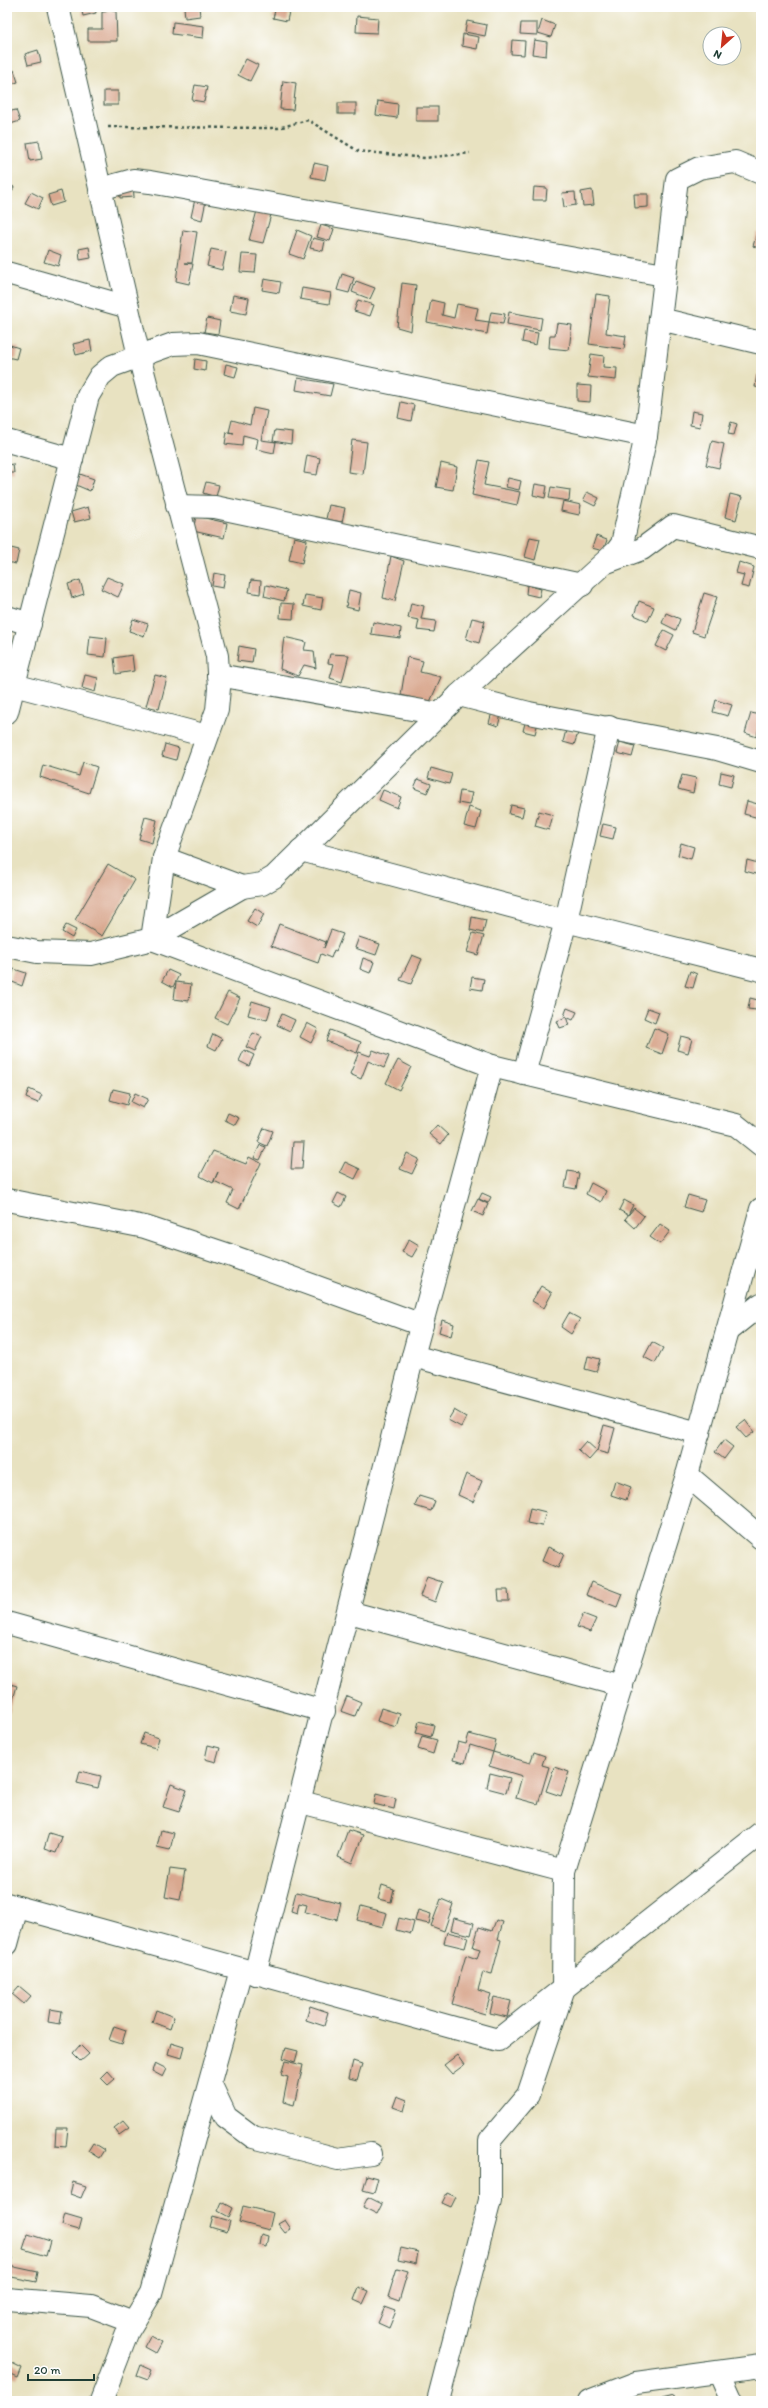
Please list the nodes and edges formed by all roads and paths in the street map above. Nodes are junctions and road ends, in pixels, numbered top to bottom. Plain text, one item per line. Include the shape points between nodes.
1 (58, 7) edge
2 (86, 127) junction
3 (470, 153) dead end
4 (761, 173) edge
5 (100, 189) junction
6 (7, 274) edge
7 (664, 274) junction
8 (128, 307) junction
9 (660, 319) junction
10 (761, 343) edge
11 (139, 356) junction
12 (646, 436) junction
13 (7, 441) edge
14 (72, 459) junction
15 (177, 506) junction
16 (761, 548) edge
17 (606, 562) junction
18 (582, 585) junction
19 (7, 617) edge
20 (30, 624) junction
21 (218, 675) junction
22 (14, 685) junction
23 (459, 695) junction
24 (7, 712) edge
25 (440, 714) junction
26 (609, 727) junction
27 (207, 736) junction
28 (761, 762) edge
29 (301, 850) junction
30 (164, 858) junction
31 (242, 887) junction
32 (566, 922) junction
33 (152, 939) junction
34 (7, 946) edge
35 (761, 970) edge
36 (492, 1066) junction
37 (524, 1074) junction
38 (761, 1145) edge
39 (7, 1200) edge
40 (761, 1209) edge
41 (761, 1304) edge
42 (422, 1325) junction
43 (727, 1331) junction
44 (413, 1356) junction
45 (699, 1433) junction
46 (687, 1475) junction
47 (761, 1538) edge
48 (349, 1612) junction
49 (7, 1624) edge
50 (622, 1686) junction
51 (324, 1711) junction
52 (300, 1802) junction
53 (761, 1833) edge
54 (564, 1871) junction
55 (12, 1905) edge
56 (7, 1944) edge
57 (248, 1972) junction
58 (563, 1990) junction
59 (210, 2083) junction
60 (371, 2154) dead end
61 (7, 2299) edge
62 (133, 2322) junction
63 (761, 2366) edge
64 (719, 2372) junction
65 (101, 2401) edge
66 (438, 2401) edge
67 (589, 2401) edge
68 (732, 2401) edge

1 - 2 street
2 - 3 path via 278,128 308,120 358,151 425,158
2 - 5 street
4 - 7 street via 734,162 699,168 677,180
5 - 7 street via 133,180 150,182
5 - 8 street
6 - 8 street
7 - 9 street
8 - 11 street
9 - 10 street
9 - 12 street
11 - 12 street via 173,344 198,343
11 - 14 street via 112,366 94,385 88,396
11 - 15 street
12 - 17 street via 622,544
13 - 14 street
14 - 20 street
15 - 18 street via 215,507
15 - 21 street via 217,656
16 - 17 street via 673,526 642,549
17 - 18 street
18 - 23 street
19 - 20 street
20 - 22 street
21 - 25 street
21 - 27 street via 216,710
22 - 24 street
22 - 27 street
23 - 25 street
23 - 26 street via 529,713
25 - 29 street
26 - 28 street via 717,748
26 - 32 street
27 - 30 street
29 - 31 street via 274,877 262,884
29 - 32 street
30 - 31 street
30 - 33 street
31 - 33 street
32 - 35 street
32 - 37 street
33 - 34 street via 91,954 37,952
33 - 36 street
36 - 37 street
36 - 42 street
37 - 38 street via 736,1125
39 - 42 street via 145,1226
40 - 43 street
41 - 43 street
42 - 44 street
43 - 45 street
44 - 45 street
44 - 48 street
45 - 46 street
46 - 47 street
46 - 50 street
48 - 50 street
48 - 51 street
49 - 51 street
50 - 54 street
51 - 52 street
52 - 54 street
52 - 57 street
53 - 58 street
54 - 58 street
55 - 56 street
55 - 57 street
57 - 58 street via 498,2040
57 - 59 street
58 - 66 street via 528,2095 490,2140 490,2200
59 - 60 street via 226,2117 253,2137 338,2158
59 - 62 street via 151,2293
61 - 62 street via 91,2306
62 - 65 street
63 - 64 street
64 - 67 street via 636,2384
64 - 68 street

